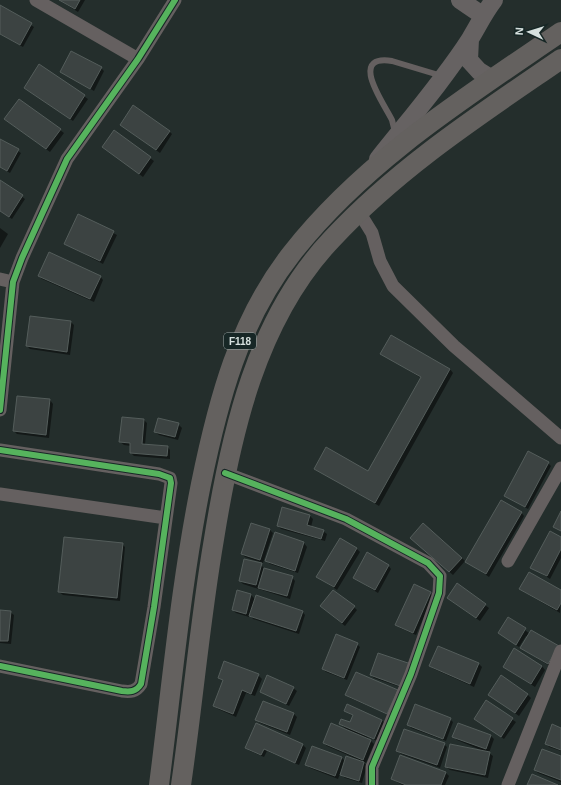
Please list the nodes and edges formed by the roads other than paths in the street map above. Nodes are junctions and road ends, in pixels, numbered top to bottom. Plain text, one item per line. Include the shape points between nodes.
1 (36, 0) edge
2 (175, 0) edge
3 (460, 0) edge
4 (494, 0) edge
5 (482, 15) junction
6 (561, 32) edge
7 (470, 39) junction
8 (138, 59) junction
9 (561, 59) edge
10 (443, 76) junction
11 (492, 79) junction
12 (396, 136) junction
13 (361, 178) junction
14 (358, 212) junction
15 (6, 281) edge
16 (0, 410) edge
17 (561, 438) edge
18 (0, 450) edge
19 (561, 468) edge
20 (225, 473) junction
21 (0, 494) edge
22 (166, 518) junction
23 (508, 562) dead end
24 (561, 651) edge
25 (0, 666) edge
26 (159, 785) edge
27 (181, 785) edge
28 (372, 785) edge
29 (508, 785) edge

1 - 8 street
2 - 8 street
3 - 5 main road
4 - 5 main road
5 - 7 main road
6 - 11 main road, F118
7 - 10 main road
7 - 11 main road via 469,60 479,72
8 - 15 street via 67,159
9 - 14 main road, F118 via 446,139
10 - 12 main road
10 - 12 lane via 392,61 375,63 370,77 392,121
11 - 13 main road, F118
12 - 13 main road
13 - 26 main road, F118 via 291,253 266,290 236,349 219,406 184,579
14 - 17 street via 372,233 380,261 393,286 454,346
14 - 20 main road, F118 via 330,240 297,283 270,333 249,382
15 - 16 street
18 - 22 street via 166,476 170,478 171,483
19 - 23 street
20 - 27 main road, F118 via 202,612
20 - 28 street via 346,519 428,563 440,576 438,594 411,674 372,767
21 - 22 street
22 - 25 street via 154,607 139,687 133,691 122,691
24 - 29 street

